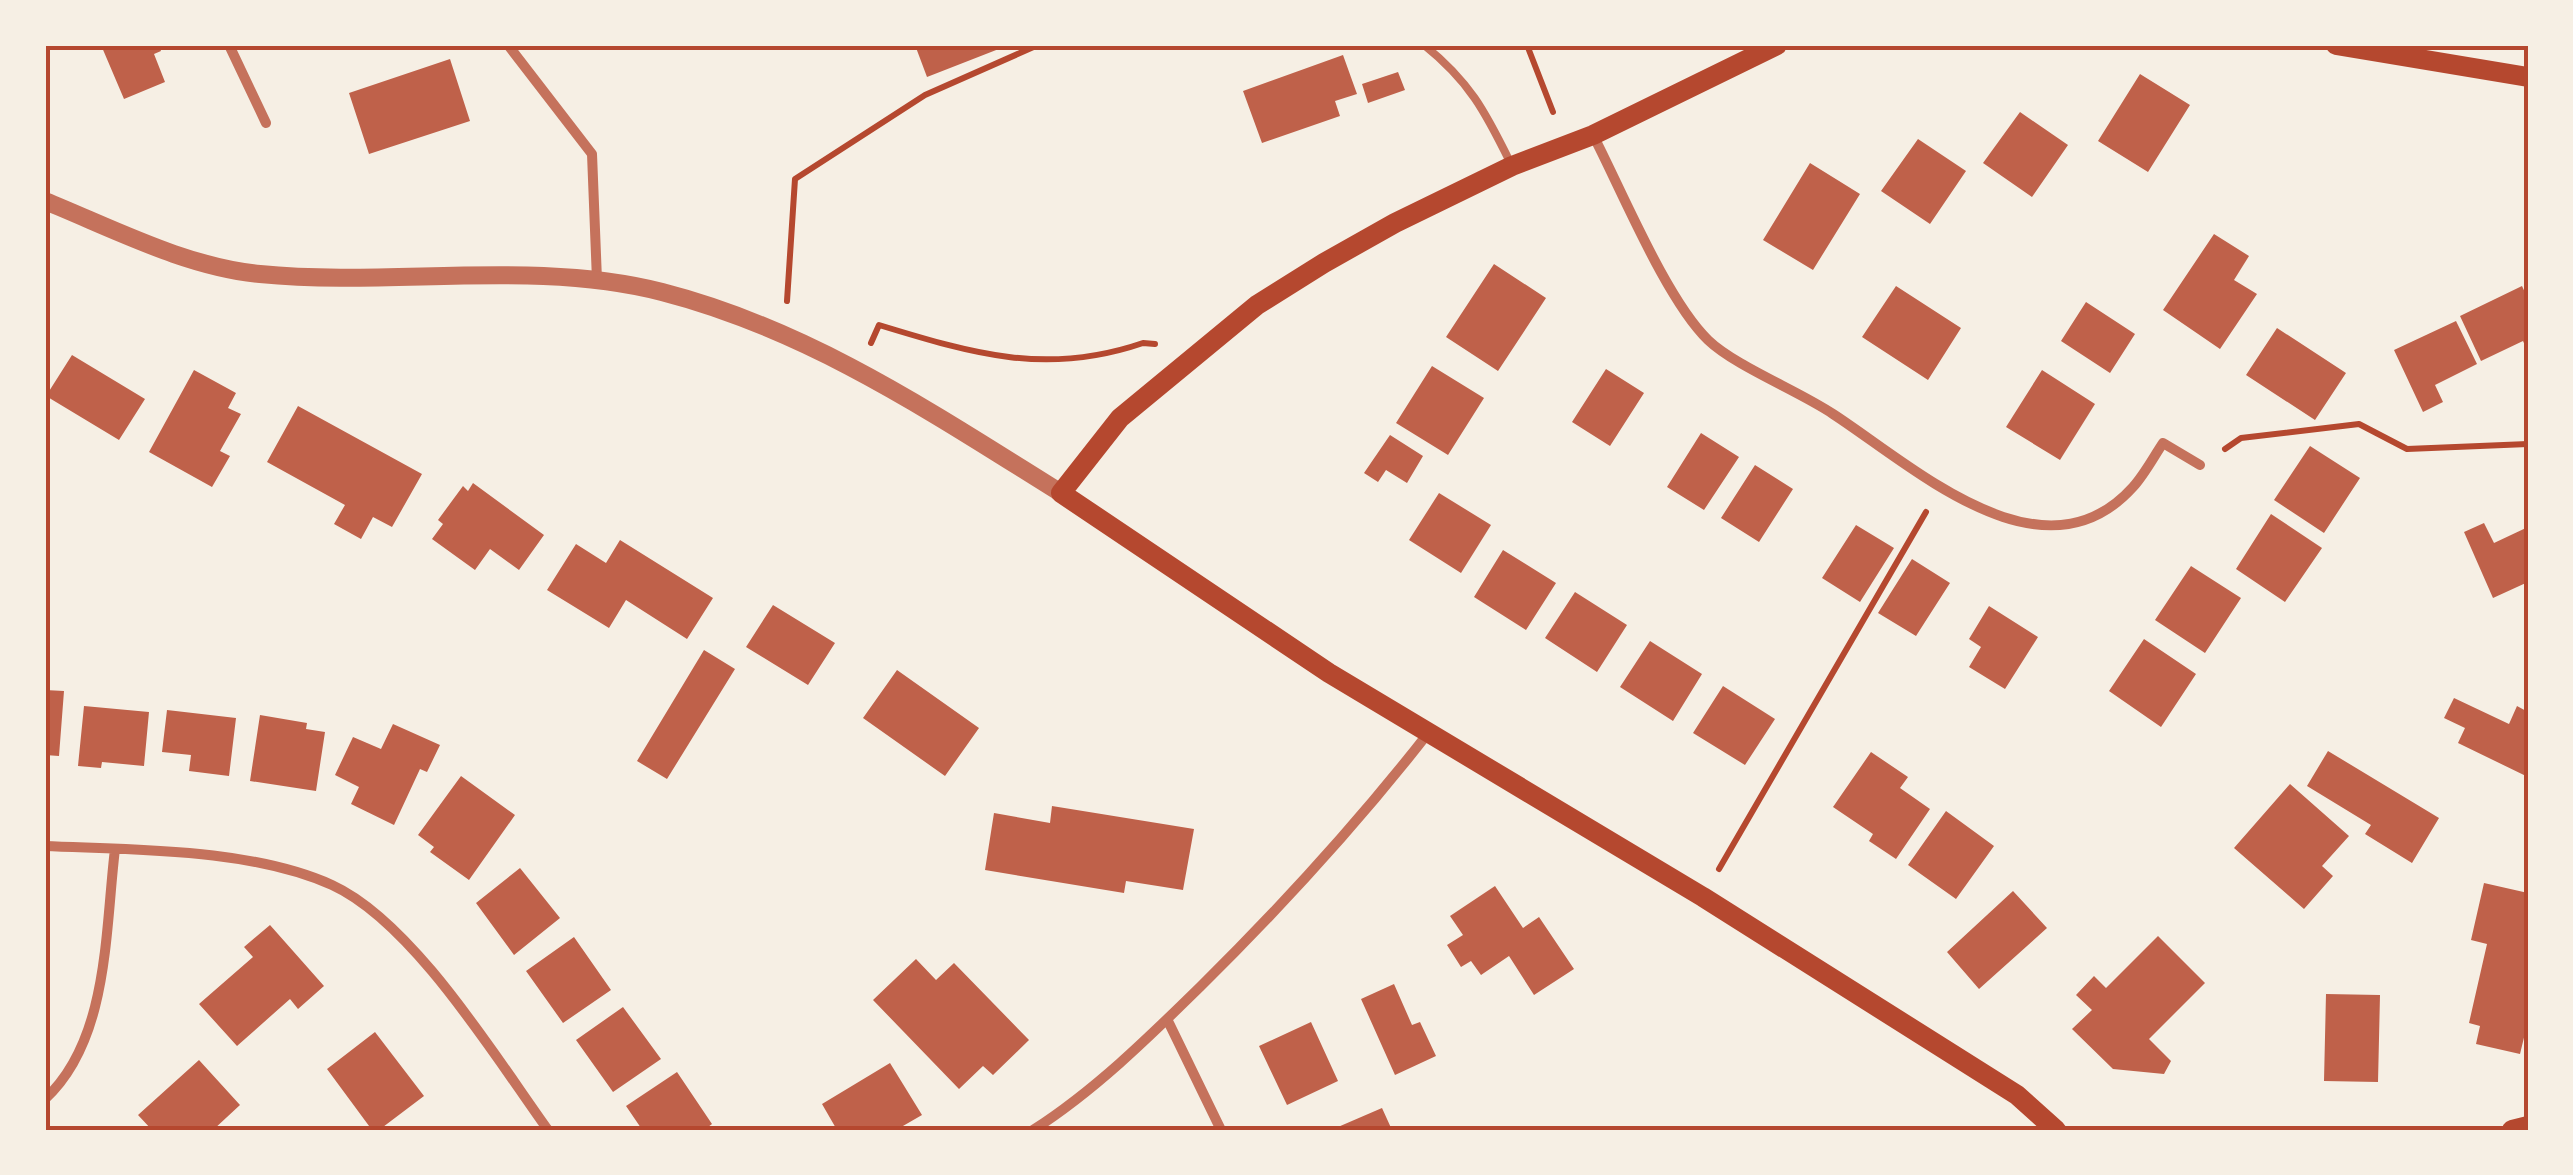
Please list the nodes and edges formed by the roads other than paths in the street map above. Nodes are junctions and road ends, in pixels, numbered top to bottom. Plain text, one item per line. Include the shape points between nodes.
1 (229, 45) edge
2 (508, 45) edge
3 (1424, 45) edge
4 (1777, 45) edge
5 (2336, 45) edge
6 (2528, 77) edge
7 (266, 123) dead end
8 (1593, 135) junction
9 (1512, 166) junction
10 (45, 201) edge
11 (597, 280) junction
12 (2200, 465) road end
13 (1062, 493) junction
14 (1430, 732) junction
15 (45, 846) edge
16 (115, 850) junction
17 (1168, 1019) junction
18 (45, 1099) edge
19 (2528, 1126) edge
20 (548, 1130) edge
21 (1032, 1130) edge
22 (1220, 1130) edge
23 (2056, 1130) edge
24 (2512, 1130) edge

1 - 7 street
2 - 11 street via 592,154
3 - 9 lane via 1478,98
4 - 8 main road
5 - 6 main road
8 - 9 main road
8 - 12 street via 1681,304 1710,342 1988,514 2026,526 2064,525 2100,512 2132,489 2163,444
9 - 13 main road via 1257,305 1120,418
10 - 11 street via 197,262 260,274
11 - 13 street via 662,292 860,368
13 - 14 main road
14 - 17 street via 1362,819
14 - 23 main road via 2017,1094
15 - 16 street
16 - 18 street via 96,1004 68,1077
16 - 20 street via 294,872 366,905 440,984
17 - 21 street
17 - 22 street
19 - 24 main road

